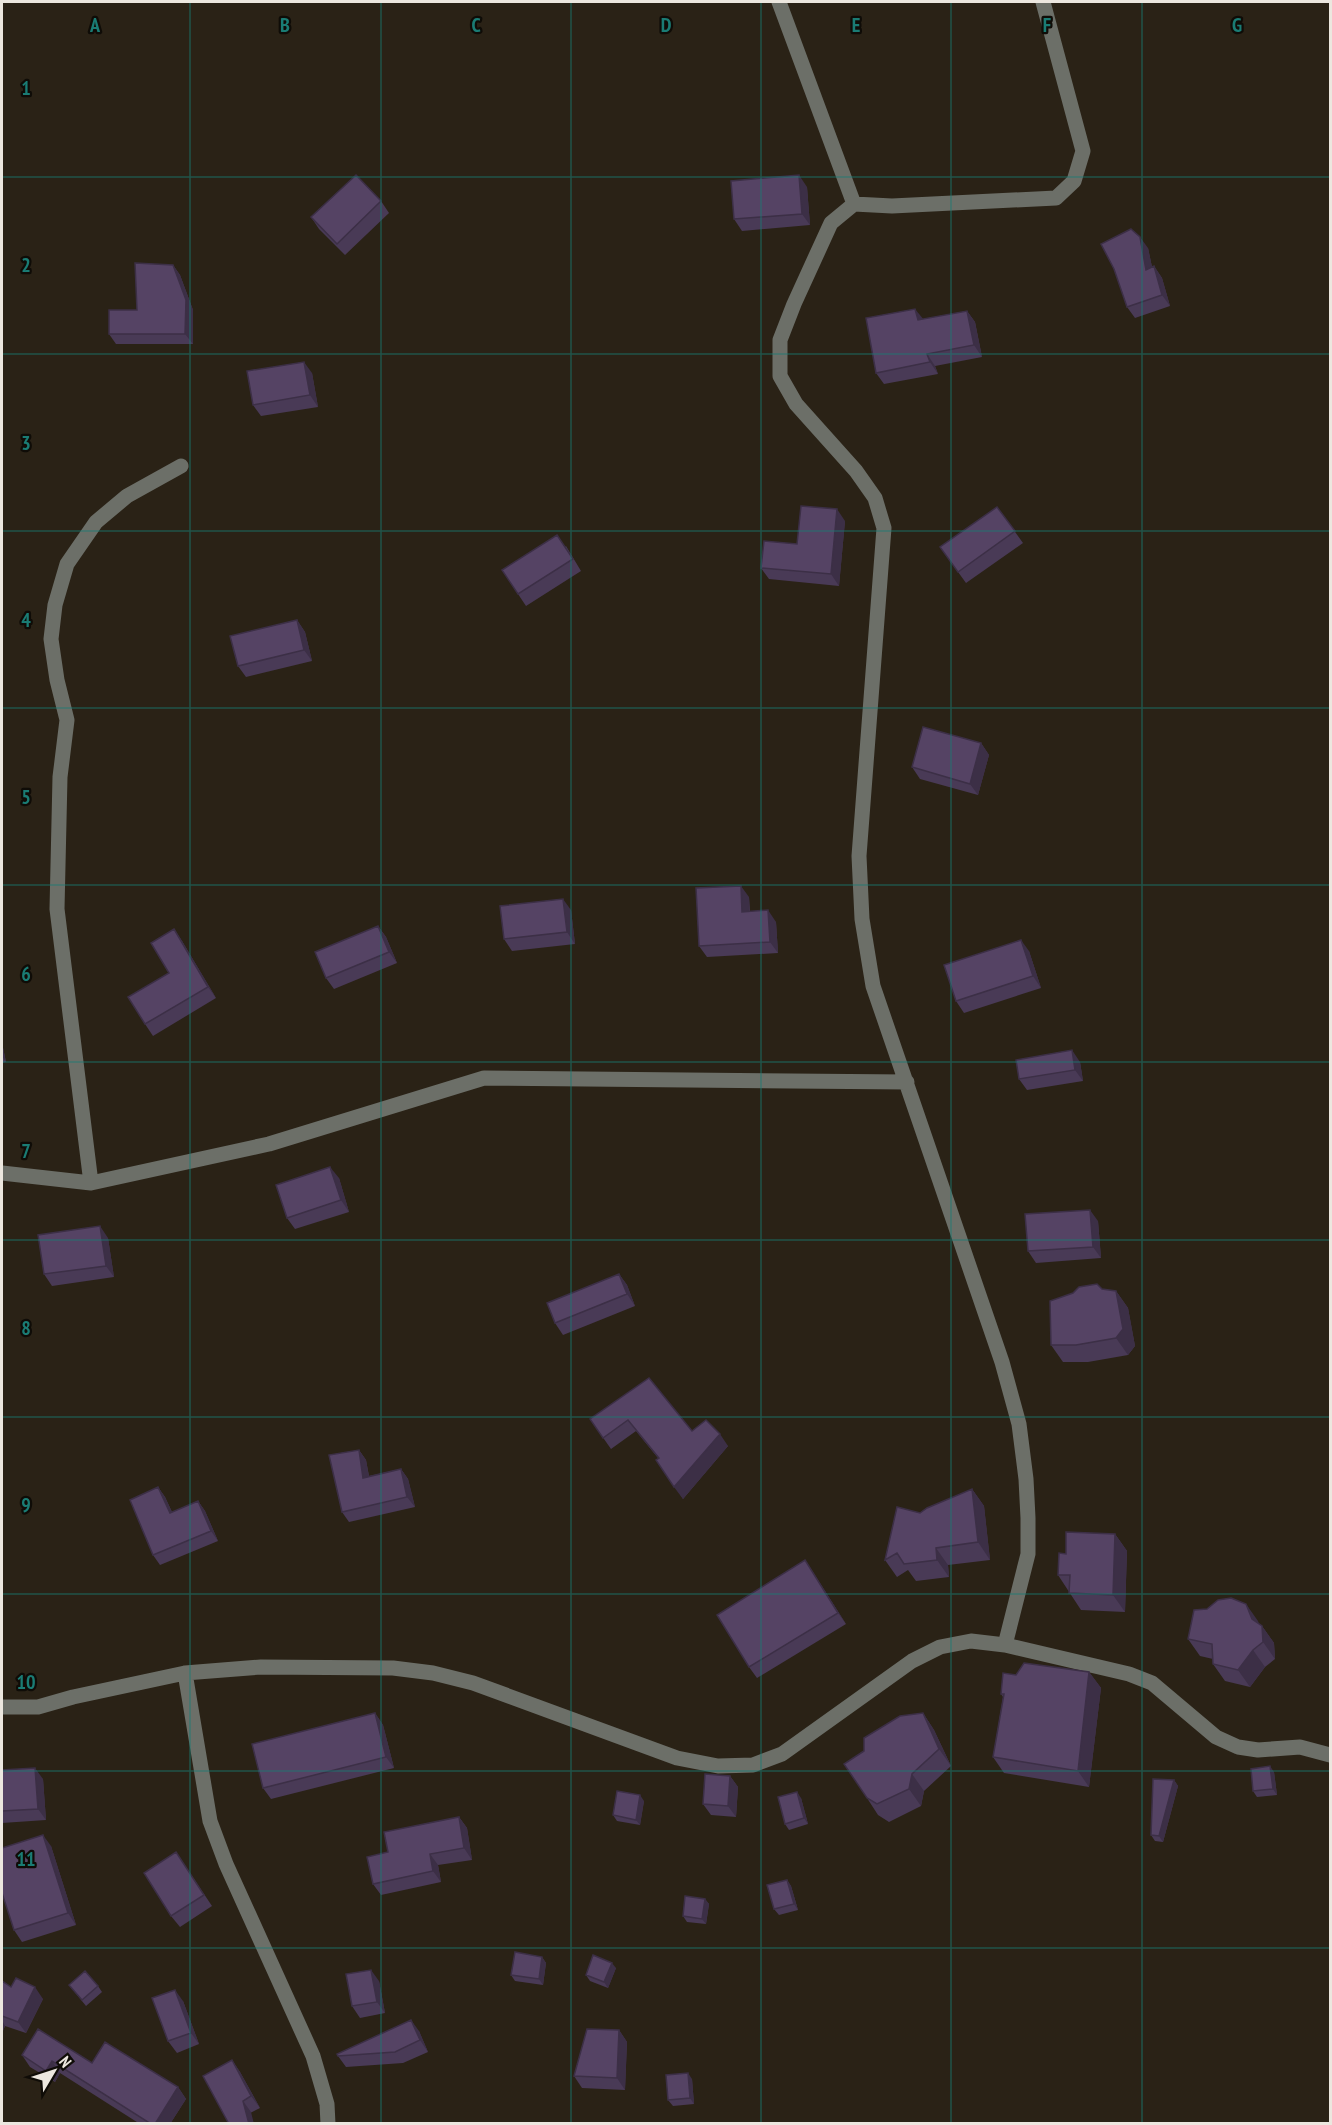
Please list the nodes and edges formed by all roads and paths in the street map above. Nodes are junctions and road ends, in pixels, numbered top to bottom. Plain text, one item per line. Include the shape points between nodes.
1 (779, 2) edge
2 (1043, 2) edge
3 (854, 204) junction
4 (181, 466) dead end
5 (907, 1082) junction
6 (2, 1173) edge
7 (91, 1183) junction
8 (1005, 1645) junction
9 (185, 1673) junction
10 (2, 1707) edge
11 (1330, 1755) edge
12 (328, 2124) edge

1 - 3 street
2 - 3 street via 1083,151 1074,180 1056,198 892,206
3 - 5 street via 831,223 794,304 780,340 780,376 796,404 875,498 884,528 859,856 862,919 873,986
4 - 7 street via 127,496 96,522 67,564 55,605 51,639 67,720 60,777 57,909
5 - 7 street via 484,1078 269,1144
5 - 8 street via 1002,1362 1019,1424 1026,1479 1028,1554
6 - 7 street
8 - 9 street via 971,1641 940,1647 912,1661 782,1754 753,1765 718,1766 677,1758 473,1683 433,1674 393,1668 272,1667
8 - 11 street via 1152,1683 1216,1737 1238,1747 1300,1747
9 - 10 street via 38,1707
9 - 12 street via 210,1821 313,2056 327,2104

